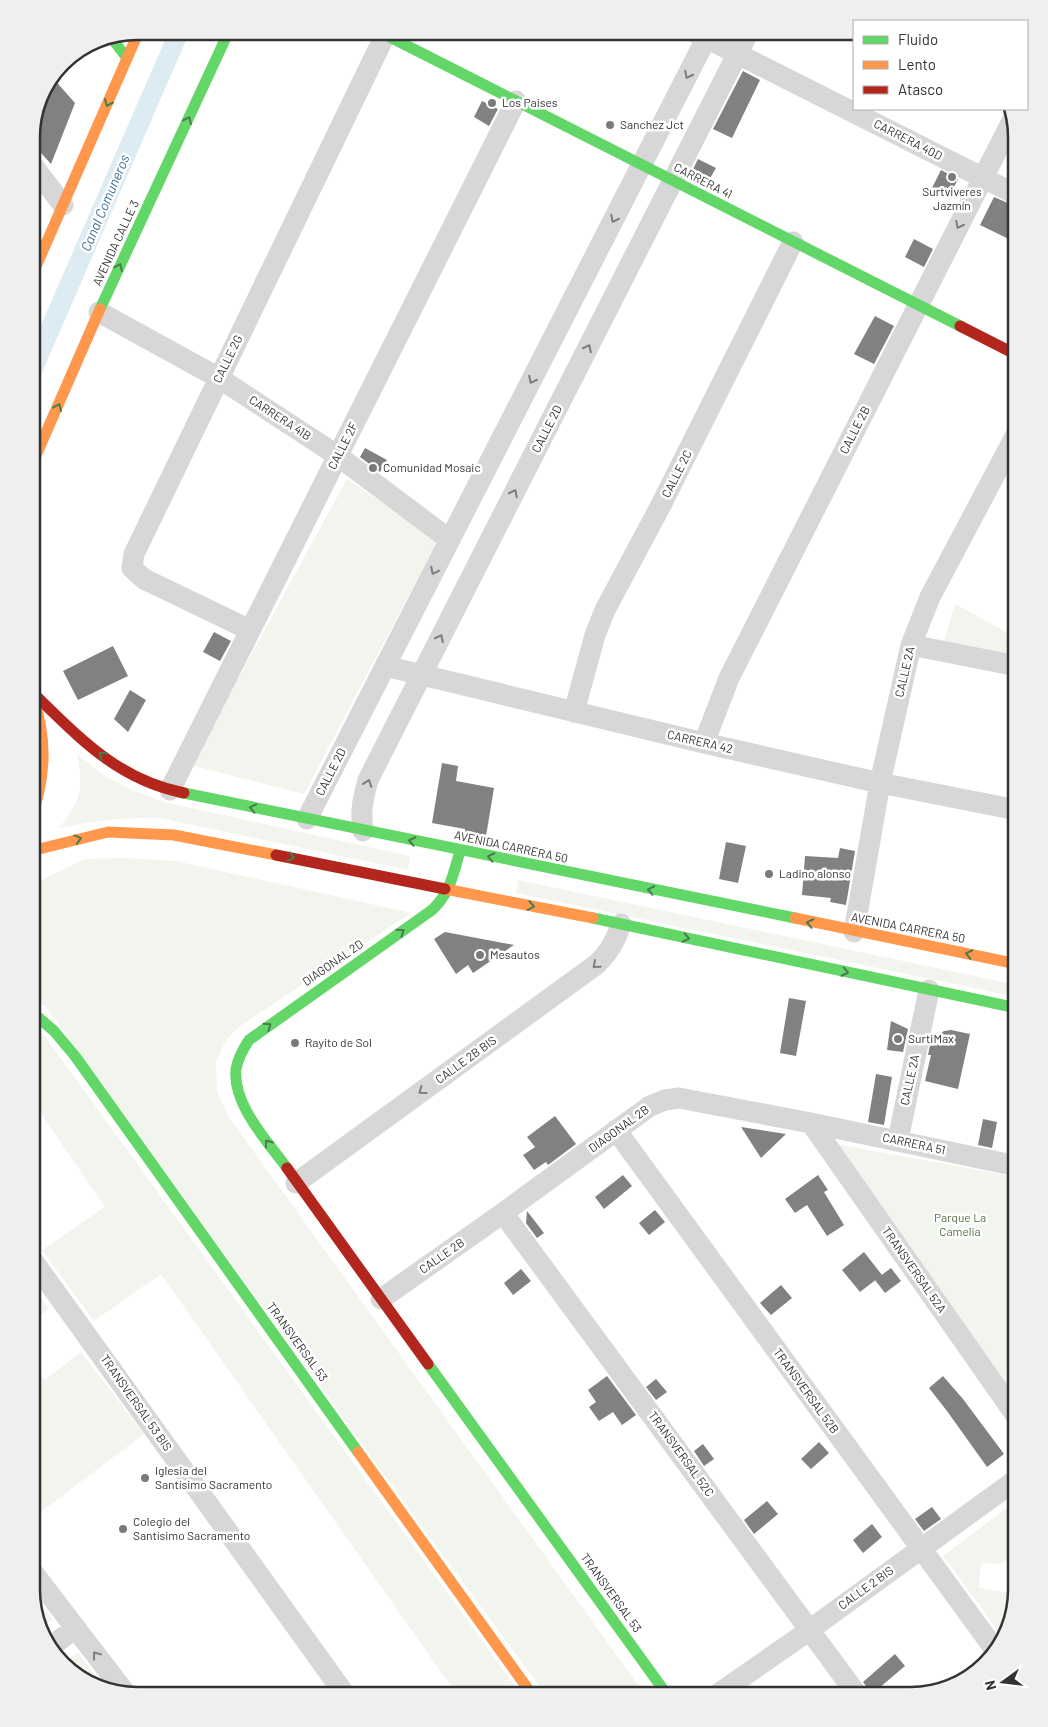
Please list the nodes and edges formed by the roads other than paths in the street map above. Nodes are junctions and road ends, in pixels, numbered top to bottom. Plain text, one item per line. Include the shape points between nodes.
1 (135, 40) edge
2 (225, 40) edge
3 (380, 40) edge
4 (397, 40) edge
5 (700, 40) edge
6 (713, 40) edge
7 (745, 40) edge
8 (115, 42) edge
9 (737, 54) junction
10 (127, 58) junction
11 (516, 101) junction
12 (1007, 130) edge
13 (642, 165) junction
14 (40, 174) edge
15 (983, 178) junction
16 (673, 181) junction
17 (1008, 190) edge
18 (63, 205) junction
19 (793, 242) junction
20 (40, 259) edge
21 (919, 305) junction
22 (99, 312) junction
23 (1008, 350) edge
24 (219, 378) junction
25 (40, 446) edge
26 (1008, 450) edge
27 (338, 456) junction
28 (450, 540) junction
29 (250, 630) junction
30 (911, 645) junction
31 (1008, 664) edge
32 (385, 666) junction
33 (420, 676) junction
34 (40, 699) edge
35 (574, 712) junction
36 (40, 718) edge
37 (704, 743) junction
38 (880, 783) junction
39 (40, 790) edge
40 (170, 790) junction
41 (1008, 808) edge
42 (307, 819) junction
43 (363, 831) junction
44 (40, 849) edge
45 (460, 851) junction
46 (448, 890) junction
47 (621, 924) junction
48 (854, 932) junction
49 (1008, 962) edge
50 (929, 990) junction
51 (1008, 1006) edge
52 (40, 1019) edge
53 (237, 1061) joint
54 (811, 1123) junction
55 (616, 1130) junction
56 (898, 1140) junction
57 (1008, 1164) edge
58 (296, 1183) junction
59 (503, 1213) junction
60 (40, 1275) edge
61 (381, 1299) junction
62 (1008, 1404) edge
63 (1008, 1486) edge
64 (922, 1549) junction
65 (40, 1582) edge
66 (76, 1628) junction
67 (810, 1629) junction
68 (55, 1643) edge
69 (991, 1645) edge
70 (119, 1685) edge
71 (340, 1687) edge
72 (527, 1687) edge
73 (661, 1687) edge
74 (728, 1687) edge
75 (852, 1687) edge

1 - 10 main road
22 -> 2 main road, AVENIDA CALLE 3
3 - 24 street, CALLE 2G
4 - 11 main road, CARRERA 41
5 -> 13 street, CALLE 2D
6 - 9 street, CARRERA 40D
7 - 9 street, CALLE 2D
8 - 10 main road
9 - 15 street, CARRERA 40D
9 - 16 street, CALLE 2D
10 -> 18 main road
11 - 13 main road, CARRERA 41
11 - 27 street, CALLE 2F
12 - 15 street, CALLE 2B
13 - 16 main road, CARRERA 41
13 -> 28 street, CALLE 2D
14 - 18 street
15 - 17 street, CARRERA 40D
15 -> 21 street, CALLE 2B
16 - 19 main road, CARRERA 41
33 -> 16 street, CALLE 2D
18 - 20 main road
19 - 21 main road, CARRERA 41
19 - 35 street, CALLE 2C via 662,504 605,610
21 - 23 main road, CARRERA 41
21 - 37 street, CALLE 2B via 729,678
22 - 24 street, CARRERA 41B
25 -> 22 main road, AVENIDA CALLE 3
24 - 27 street, CARRERA 41B
24 - 29 street, CALLE 2G via 134,554 132,568 144,579
26 - 30 street, CALLE 2A via 930,597
27 - 28 street, CARRERA 41B
27 - 29 street, CALLE 2F
28 -> 32 street, CALLE 2D
29 - 40 street, CALLE 2F
30 - 31 street
30 - 38 street, CALLE 2A
32 - 33 street, CARRERA 42
32 - 42 street, CALLE 2D
33 - 35 street, CARRERA 42
43 -> 33 street, CALLE 2D via 360,814 368,780
40 -> 34 main road, AVENIDA CARRERA 50 via 147,783 100,754
35 - 37 street, CARRERA 42
36 - 39 main road via 45,760
37 - 38 street, CARRERA 42
38 - 41 street, CARRERA 42
38 - 48 street, CALLE 2A
42 -> 40 main road, AVENIDA CARRERA 50
42 - 43 main road, AVENIDA CARRERA 50
45 -> 43 main road, AVENIDA CARRERA 50
44 -> 46 main road via 108,832 174,835
45 - 46 main road
48 -> 45 main road, AVENIDA CARRERA 50
46 -> 47 main road
53 -> 46 main road, DIAGONAL 2D via 249,1040 431,911
47 -> 50 main road
47 -> 58 street, CALLE 2B BIS via 609,951 597,964
49 -> 48 main road, AVENIDA CARRERA 50
50 - 51 main road
50 - 56 street, CALLE 2A
52 - 72 main road, TRANSVERSAL 53 via 75,1056
58 -> 53 main road, TRANSVERSAL 53 via 248,1114 236,1080
54 - 55 street, DIAGONAL 2B via 679,1098 650,1106
54 - 56 street, CARRERA 51
54 - 62 street, TRANSVERSAL 52A
55 - 59 street, DIAGONAL 2B
55 - 64 street, TRANSVERSAL 52B
56 - 57 street, CARRERA 51
58 - 61 main road, TRANSVERSAL 53
59 - 61 street, CALLE 2B
59 - 67 street, TRANSVERSAL 52C
60 - 71 street, TRANSVERSAL 53 BIS via 93,1341
61 - 73 main road, TRANSVERSAL 53
63 - 64 street, CALLE 2 BIS
64 - 67 street, CALLE 2 BIS
64 - 69 street, TRANSVERSAL 52B
65 - 66 street
66 - 68 street
70 -> 66 street
67 - 74 street, CALLE 2 BIS
67 - 75 street, TRANSVERSAL 52C

